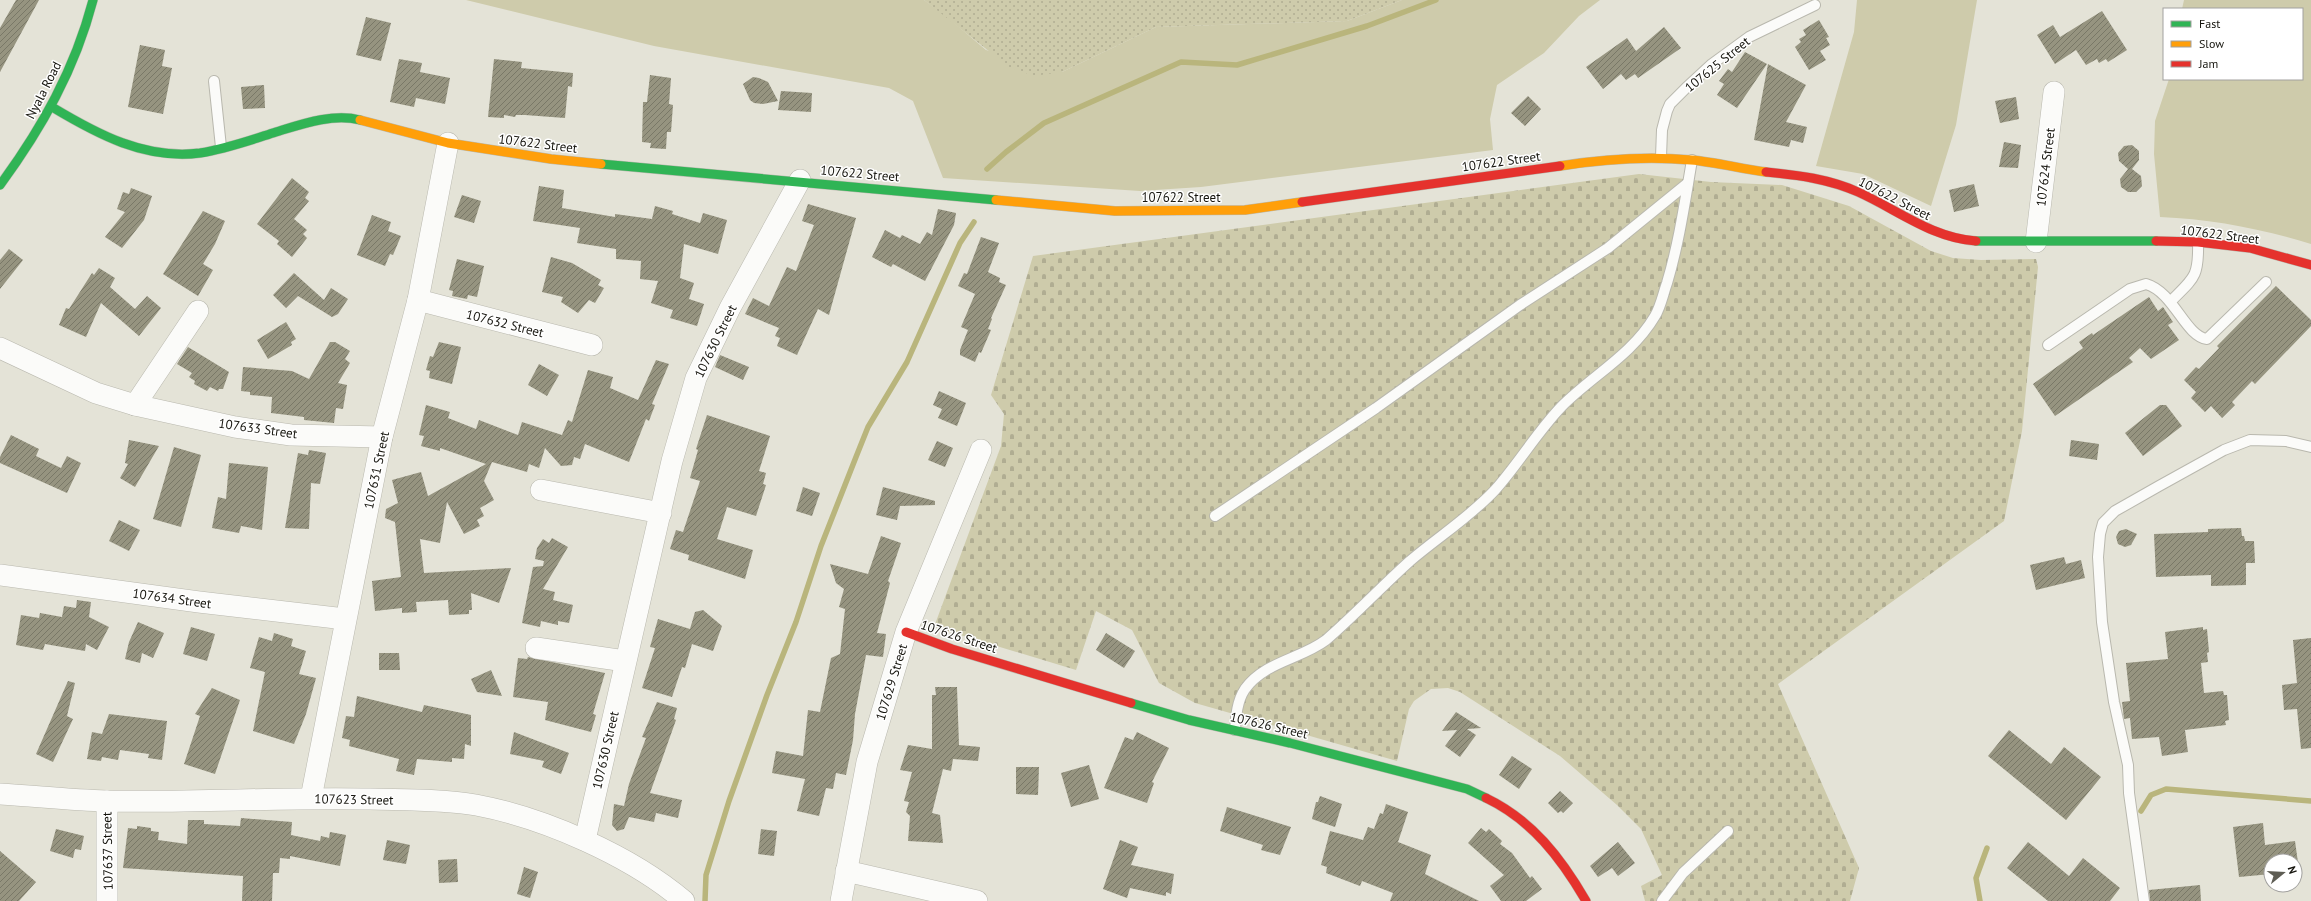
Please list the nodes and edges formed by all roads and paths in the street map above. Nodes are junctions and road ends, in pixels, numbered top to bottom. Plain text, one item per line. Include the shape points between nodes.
1 (81, 0) edge
2 (92, 3) edge
3 (1816, 5) dead end
4 (214, 81) dead end
5 (2054, 92) dead end
6 (52, 107) junction
7 (448, 143) junction
8 (221, 147) junction
9 (1661, 157) junction
10 (1692, 160) junction
11 (800, 180) junction
12 (1688, 182) junction
13 (0, 185) edge
14 (2036, 242) junction
15 (2198, 242) junction
16 (2311, 265) edge
17 (2266, 282) dead end
18 (418, 300) junction
19 (2171, 302) junction
20 (198, 311) dead end
21 (592, 345) dead end
22 (2048, 345) dead end
23 (0, 348) edge
24 (135, 405) junction
25 (382, 437) junction
26 (2311, 447) edge
27 (981, 450) dead end
28 (541, 490) dead end
29 (661, 513) junction
30 (1215, 516) dead end
31 (0, 574) edge
32 (345, 619) junction
33 (906, 632) junction
34 (536, 648) dead end
35 (625, 661) junction
36 (1235, 730) junction
37 (0, 794) edge
38 (310, 798) junction
39 (106, 801) junction
40 (1728, 831) dead end
41 (585, 840) junction
42 (846, 871) junction
43 (107, 901) edge
44 (684, 901) edge
45 (841, 901) edge
46 (978, 901) edge
47 (1586, 901) edge
48 (1662, 901) edge
49 (2144, 901) edge

1 - 2 lane
2 - 6 street, Nyala Road via 66,78
3 - 9 lane, 107625 Street via 1749,37 1712,64 1686,88 1670,104 1667,111 1662,130
4 - 8 lane
5 - 14 street, 107624 Street
6 - 8 street, 107622 Street via 76,122 137,148 182,154 205,152
6 - 13 street, Nyala Road
7 - 8 street, 107622 Street via 351,118 334,118
7 - 11 street, 107622 Street via 551,159
7 - 18 street, 107631 Street
9 - 10 street, 107622 Street
9 - 11 street, 107622 Street via 1607,159 1245,210 1115,211
10 - 12 lane
10 - 14 street, 107622 Street via 1732,168 1809,176 1837,184 1884,204 1930,230 1961,240
11 - 29 street, 107630 Street via 730,308 696,378 672,461
12 - 30 lane via 1608,248 1520,305 1376,408
12 - 36 lane via 1687,198 1672,265 1660,305 1641,337 1551,418 1507,476 1475,508 1410,562 1325,640 1302,655 1266,670 1254,680 1245,689 1237,707
14 - 15 street, 107622 Street
15 - 16 street, 107622 Street via 2250,248
15 - 19 lane via 2197,270 2192,280
17 - 19 lane via 2207,339 2194,332
18 - 21 street, 107632 Street
18 - 25 street, 107631 Street
19 - 22 lane via 2152,286 2137,285
20 - 24 street
23 - 24 street, 107633 Street via 96,393
24 - 25 street, 107633 Street via 235,427 291,434
25 - 32 street, 107631 Street
26 - 49 lane via 2286,441 2250,440 2224,450 2166,482 2115,511 2104,523 2100,534 2098,557 2102,622 2114,702 2128,764 2129,793
27 - 33 street, 107629 Street
28 - 29 street
29 - 35 street, 107630 Street
31 - 32 street, 107634 Street via 199,602
32 - 38 street, 107631 Street
33 - 36 street, 107626 Street via 952,649 1189,720
33 - 42 street, 107629 Street via 867,762
34 - 35 street
35 - 41 street, 107630 Street
36 - 47 street, 107626 Street via 1440,781 1490,799 1532,826 1547,841
37 - 39 street, 107623 Street
38 - 39 street, 107623 Street
38 - 41 street, 107623 Street via 427,800 477,806 514,815
39 - 43 street, 107637 Street
40 - 48 lane via 1683,873
41 - 44 street, 107623 Street via 634,866
42 - 45 street, 107629 Street
42 - 46 street

